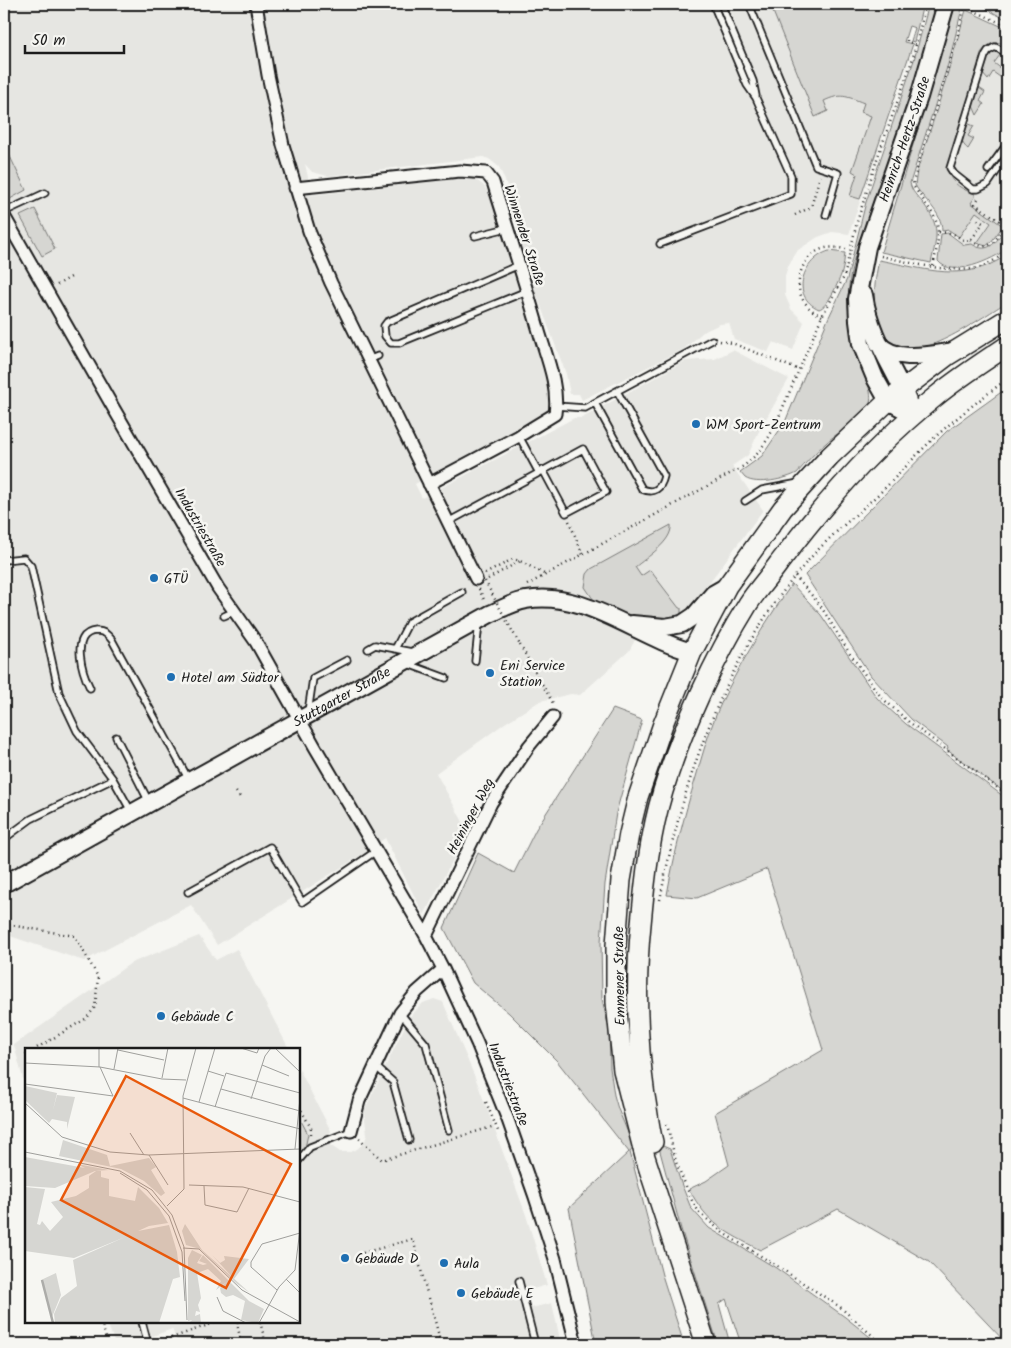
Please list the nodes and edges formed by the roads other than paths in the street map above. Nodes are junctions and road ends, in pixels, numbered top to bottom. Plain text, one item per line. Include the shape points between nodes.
1 (256, 4) edge
2 (713, 4) edge
3 (721, 4) edge
4 (749, 4) edge
5 (946, 4) edge
6 (1007, 52) edge
7 (756, 98) junction
8 (1007, 144) edge
9 (1007, 156) edge
10 (988, 170) dead end
11 (295, 188) junction
12 (45, 193) dead end
13 (4, 212) edge
14 (826, 215) dead end
15 (4, 216) edge
16 (507, 228) junction
17 (476, 236) dead end
18 (660, 244) dead end
19 (519, 265) junction
20 (861, 274) junction
21 (528, 291) junction
22 (1007, 319) edge
23 (712, 340) road end
24 (878, 342) junction
25 (1007, 346) edge
26 (955, 351) junction
27 (903, 389) junction
28 (617, 391) junction
29 (888, 402) junction
30 (595, 403) junction
31 (556, 406) junction
32 (914, 415) junction
33 (519, 436) junction
34 (541, 471) junction
35 (806, 482) junction
36 (429, 484) junction
37 (745, 501) dead end
38 (448, 522) junction
39 (4, 560) edge
40 (480, 580) road end
41 (727, 586) junction
42 (462, 592) dead end
43 (483, 613) junction
44 (625, 624) junction
45 (665, 627) junction
46 (368, 649) dead end
47 (692, 652) junction
48 (400, 655) junction
49 (347, 660) dead end
50 (717, 660) junction
51 (475, 661) dead end
52 (446, 678) dead end
53 (90, 688) dead end
54 (304, 717) junction
55 (553, 717) dead end
56 (116, 737) dead end
57 (113, 779) junction
58 (189, 780) junction
59 (149, 802) junction
60 (132, 812) junction
61 (4, 840) edge
62 (376, 851) junction
63 (4, 884) edge
64 (188, 892) dead end
65 (426, 936) junction
66 (443, 969) junction
67 (400, 1013) junction
68 (374, 1065) junction
69 (449, 1130) dead end
70 (351, 1131) joint
71 (409, 1140) dead end
72 (300, 1159) edge
73 (519, 1281) dead end
74 (693, 1301) junction
75 (142, 1323) edge
76 (148, 1344) edge
77 (535, 1344) edge
78 (576, 1344) edge
79 (706, 1344) edge

1 - 11 street via 268,75
2 - 7 lane via 747,85
3 - 7 lane via 753,81
4 - 14 lane via 816,166 838,173
5 - 20 street, Heinrich-Hertz-Straße via 914,114 867,247
6 - 9 lane via 995,47 985,56 951,166 954,174 973,189 978,189 988,184
7 - 18 lane via 791,176 791,194
8 - 10 lane
11 - 16 street, Winnender Straße via 460,171 486,173 493,182
11 - 36 street via 312,240 331,283 373,358
12 - 13 lane
15 - 54 street, Industriestraße via 218,588 229,614 256,642
16 - 17 lane
16 - 19 street, Winnender Straße
19 - 21 street, Winnender Straße
19 - 21 lane via 387,322 385,336 391,343 399,343
20 - 24 street, Heinrich-Hertz-Straße
20 - 29 street, Heinrich-Hertz-Straße via 857,300 861,344
21 - 31 street, Winnender Straße via 555,384
22 - 26 main road, Emmener Straße
23 - 28 lane
24 - 26 street via 886,351 900,355
24 - 27 street, Heinrich-Hertz-Straße
25 - 32 main road, Emmener Straße via 959,378
26 - 27 main road, Emmener Straße
27 - 29 main road, Emmener Straße
27 - 32 street, Heinrich-Hertz-Straße
28 - 30 lane
28 - 30 lane via 664,476 655,491 642,489
29 - 32 street
29 - 35 main road, Emmener Straße
30 - 31 lane via 586,408
31 - 33 street via 555,414
32 - 50 main road, Emmener Straße via 810,522 748,604
33 - 34 lane
33 - 36 street
34 - 34 lane via 583,449 606,492 566,513
34 - 38 lane
35 - 37 lane via 762,490
35 - 41 main road, Emmener Straße via 783,508
36 - 38 street
38 - 40 street
39 - 57 lane via 24,558 31,566 60,693 77,731
41 - 45 street via 713,594 694,616 682,624
41 - 47 main road, Emmener Straße
42 - 48 lane via 409,622
43 - 44 street, Stuttgarter Straße via 540,598 564,600
43 - 48 street, Stuttgarter Straße via 419,654
43 - 51 lane
44 - 45 street
44 - 47 street, Stuttgarter Straße via 666,644
45 - 47 street via 679,634
46 - 48 lane via 375,645
47 - 50 main road
47 - 74 main road, Emmener Straße via 663,724 629,834 621,880 616,1002 623,1070 645,1157
48 - 52 lane
48 - 54 street, Stuttgarter Straße
49 - 54 lane via 313,678
50 - 74 main road, Emmener Straße via 688,723 664,790 646,872 638,960 640,1057 651,1136
53 - 58 lane via 82,670 80,649 82,639 90,632 98,631 106,633 112,640
54 - 58 street, Stuttgarter Straße
54 - 62 street, Industriestraße
55 - 65 street, Heininger Weg via 529,746 491,803
56 - 59 lane
57 - 60 lane
57 - 61 lane via 31,819
58 - 59 street, Stuttgarter Straße
59 - 60 street, Stuttgarter Straße
60 - 63 street, Stuttgarter Straße
62 - 64 lane via 302,902 270,847
62 - 65 street, Industriestraße
65 - 66 street, Industriestraße
66 - 67 street via 417,992
66 - 78 street, Industriestraße via 508,1120 555,1259
67 - 68 street
67 - 69 lane via 426,1044
68 - 70 street via 358,1101
68 - 71 lane via 393,1082
70 - 72 lane via 310,1147
73 - 77 lane
74 - 79 main road, Emmener Straße
75 - 76 lane

